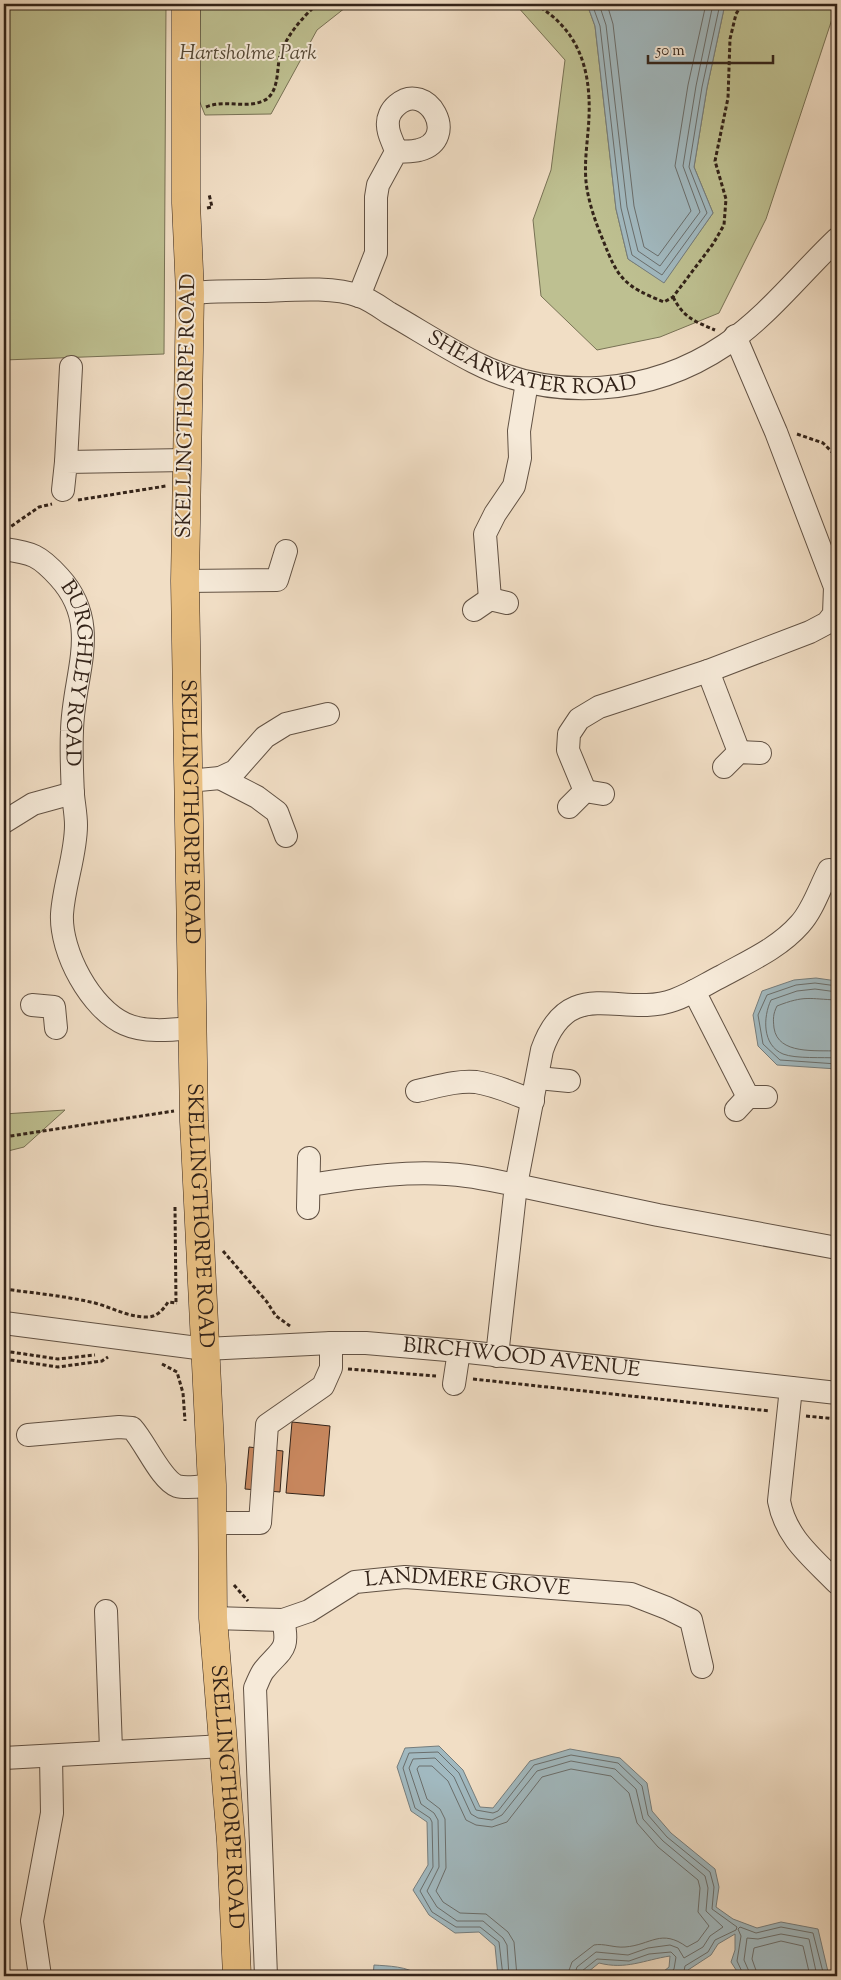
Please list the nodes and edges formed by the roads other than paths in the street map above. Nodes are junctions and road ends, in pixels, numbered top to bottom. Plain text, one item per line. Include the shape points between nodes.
1 (186, 4) edge
2 (396, 152) dead end
3 (837, 238) edge
4 (190, 292) junction
5 (360, 296) junction
6 (730, 341) junction
7 (71, 367) dead end
8 (527, 382) junction
9 (186, 460) junction
10 (66, 462) junction
11 (64, 498) road end
12 (4, 549) edge
13 (286, 551) dead end
14 (185, 581) junction
15 (490, 604) dead end
16 (708, 671) junction
17 (328, 714) dead end
18 (741, 758) dead end
19 (220, 778) junction
20 (188, 781) junction
21 (73, 793) junction
22 (569, 807) dead end
23 (4, 822) edge
24 (286, 836) dead end
25 (829, 870) dead end
26 (85, 985) junction
27 (694, 991) junction
28 (47, 1013) dead end
29 (192, 1028) junction
30 (538, 1078) junction
31 (569, 1081) dead end
32 (417, 1091) dead end
33 (533, 1101) junction
34 (750, 1101) dead end
35 (309, 1158) dead end
36 (310, 1185) junction
37 (516, 1186) junction
38 (308, 1208) dead end
39 (837, 1248) edge
40 (4, 1323) edge
41 (331, 1343) junction
42 (204, 1349) junction
43 (459, 1351) junction
44 (497, 1356) junction
45 (454, 1379) road end
46 (791, 1388) junction
47 (837, 1393) edge
48 (28, 1435) dead end
49 (212, 1485) junction
50 (213, 1523) junction
51 (837, 1583) edge
52 (106, 1611) dead end
53 (214, 1618) junction
54 (283, 1620) junction
55 (702, 1667) dead end
56 (224, 1746) junction
57 (111, 1750) junction
58 (51, 1756) junction
59 (4, 1758) edge
60 (40, 1976) edge
61 (237, 1976) edge
62 (266, 1976) edge

1 - 4 main road, SKELLINGTHORPE ROAD via 186,203
2 - 5 street via 378,185 376,253
3 - 6 street, SHEARWATER ROAD via 778,300
4 - 5 street, SHEARWATER ROAD via 312,289
4 - 9 main road, SKELLINGTHORPE ROAD
5 - 8 street, SHEARWATER ROAD via 473,362
6 - 8 street, SHEARWATER ROAD via 679,369 641,383 608,388 569,388
6 - 16 street via 776,432 835,587 834,614 810,632
7 - 10 street
8 - 15 street via 514,486 485,534
9 - 10 street
9 - 14 main road, SKELLINGTHORPE ROAD
10 - 11 street
12 - 21 street, BURGHLEY ROAD via 31,552 52,569 70,590 80,611 84,631 72,730
13 - 14 street via 277,580
14 - 20 main road, SKELLINGTHORPE ROAD
16 - 18 street
16 - 22 street via 599,708 579,719 569,734 568,750 594,792
17 - 19 street via 286,724 265,738 235,771
19 - 20 street
19 - 24 street via 257,797 276,812
20 - 29 main road, SKELLINGTHORPE ROAD
21 - 23 street via 33,804
21 - 26 street, BURGHLEY ROAD via 76,825 62,916 73,966
25 - 27 street via 801,923 780,942
26 - 28 street
26 - 29 street, BURGHLEY ROAD via 107,1012 125,1024 144,1029
27 - 30 street via 653,1004 606,1002 570,1010 547,1035
27 - 34 street
29 - 42 main road, SKELLINGTHORPE ROAD
30 - 31 street
30 - 33 street
32 - 33 street via 475,1082
33 - 37 street
35 - 36 street
36 - 37 street via 408,1174 467,1176
36 - 38 street
37 - 39 street
37 - 44 street
40 - 42 street, BIRCHWOOD AVENUE
41 - 42 street, BIRCHWOOD AVENUE
41 - 43 street, BIRCHWOOD AVENUE
41 - 50 street via 331,1368 322,1386 267,1425 260,1523
42 - 49 main road, SKELLINGTHORPE ROAD
43 - 44 street, BIRCHWOOD AVENUE
43 - 45 street
44 - 46 street, BIRCHWOOD AVENUE
46 - 47 street, BIRCHWOOD AVENUE
46 - 51 street via 779,1501 783,1519 793,1536
48 - 49 street via 132,1428 169,1482 179,1486
49 - 50 main road, SKELLINGTHORPE ROAD
50 - 53 main road, SKELLINGTHORPE ROAD
52 - 57 street
53 - 54 street
53 - 56 main road, SKELLINGTHORPE ROAD
54 - 55 street, LANDMERE GROVE via 308,1611 355,1582 405,1577 631,1594 691,1620
54 - 62 street, SKELLINGTHORPE ROAD via 284,1650 263,1671 255,1688
56 - 57 street
56 - 61 main road, SKELLINGTHORPE ROAD
57 - 58 street
58 - 59 street
58 - 60 street via 52,1812 32,1921

